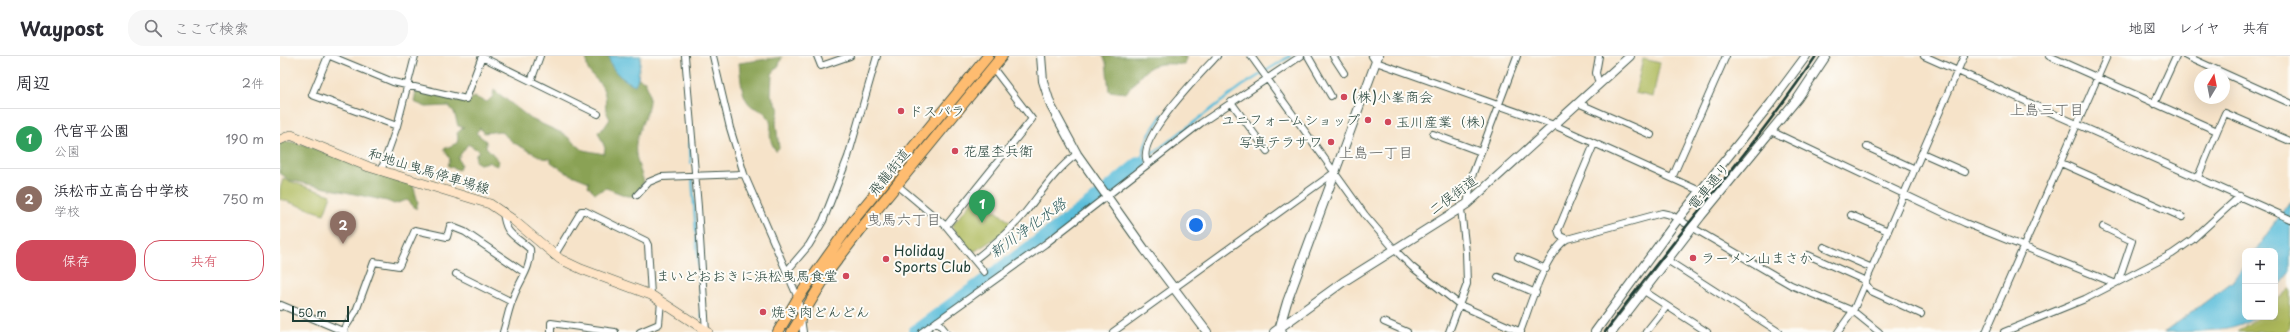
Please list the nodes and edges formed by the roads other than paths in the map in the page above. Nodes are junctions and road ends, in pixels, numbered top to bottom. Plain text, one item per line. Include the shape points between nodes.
1 (329, 56) edge
2 (415, 56) edge
3 (482, 56) edge
4 (540, 56) edge
5 (685, 56) edge
6 (712, 56) edge
7 (817, 56) edge
8 (850, 56) edge
9 (877, 56) edge
10 (1002, 56) edge
11 (1041, 56) edge
12 (1217, 56) edge
13 (1251, 56) edge
14 (1301, 56) edge
15 (1308, 56) edge
16 (1333, 56) edge
17 (1517, 56) edge
18 (1599, 56) edge
19 (1630, 56) edge
20 (1726, 56) edge
21 (1806, 56) edge
22 (1826, 56) edge
23 (1924, 56) edge
24 (1964, 56) edge
25 (2049, 56) edge
26 (2107, 56) edge
27 (2176, 56) edge
28 (2186, 56) edge
29 (983, 57) edge
30 (1375, 58) edge
31 (993, 68) junction
32 (1957, 71) junction
33 (1344, 73) dead end
34 (1264, 75) junction
35 (2097, 77) junction
36 (531, 81) junction
37 (1599, 84) junction
38 (408, 85) junction
39 (1331, 96) dead end
40 (1231, 102) junction
41 (1578, 103) junction
42 (2290, 103) edge
43 (2154, 104) junction
44 (1499, 105) junction
45 (598, 114) dead end
46 (2078, 124) junction
47 (1554, 125) junction
48 (397, 126) junction
49 (1771, 131) junction
50 (2217, 131) junction
51 (1433, 134) dead end
52 (1651, 135) dead end
53 (280, 140) edge
54 (2290, 142) edge
55 (1594, 144) junction
56 (1866, 147) dead end
57 (1267, 152) dead end
58 (1481, 152) junction
59 (1922, 153) junction
60 (1077, 154) junction
61 (1147, 159) junction
62 (2061, 163) junction
63 (1915, 169) junction
64 (1336, 171) junction
65 (381, 172) junction
66 (1965, 172) dead end
67 (744, 174) junction
68 (695, 176) junction
69 (2198, 177) junction
70 (1672, 178) junction
71 (896, 184) junction
72 (1700, 191) junction
73 (1105, 193) junction
74 (1904, 194) junction
75 (637, 195) dead end
76 (2240, 196) junction
77 (1464, 206) junction
78 (502, 211) junction
79 (1851, 215) dead end
80 (2182, 216) dead end
81 (1678, 219) junction
82 (2290, 219) edge
83 (946, 226) junction
84 (2104, 227) dead end
85 (1692, 228) junction
86 (1888, 231) junction
87 (1567, 239) junction
88 (1824, 247) dead end
89 (2023, 247) junction
90 (1395, 250) junction
91 (1808, 255) dead end
92 (554, 256) junction
93 (1518, 257) dead end
94 (974, 260) junction
95 (1667, 260) junction
96 (1872, 268) junction
97 (1546, 269) junction
98 (786, 272) junction
99 (984, 272) dead end
100 (525, 273) junction
101 (456, 274) dead end
102 (1498, 277) dead end
103 (1865, 282) junction
104 (2116, 282) junction
105 (1174, 286) junction
106 (1644, 290) junction
107 (1536, 293) junction
108 (651, 295) junction
109 (798, 298) junction
110 (661, 301) junction
111 (512, 302) junction
112 (280, 305) edge
113 (1460, 305) junction
114 (1667, 306) junction
115 (1853, 311) junction
116 (1921, 314) dead end
117 (801, 317) junction
118 (937, 321) junction
119 (1384, 322) dead end
120 (1281, 329) edge
121 (344, 331) edge
122 (503, 332) edge
123 (551, 332) edge
124 (615, 332) edge
125 (640, 332) edge
126 (706, 332) edge
127 (778, 332) edge
128 (792, 332) edge
129 (803, 332) edge
130 (922, 332) edge
131 (946, 332) edge
132 (1113, 332) edge
133 (1207, 332) edge
134 (1274, 332) edge
135 (1406, 332) edge
136 (1449, 332) edge
137 (1520, 332) edge
138 (1595, 332) edge
139 (1612, 332) edge
140 (1646, 332) edge
141 (1707, 332) edge
142 (1779, 332) edge
143 (1838, 332) edge
144 (1879, 332) edge
145 (1986, 332) edge
146 (2004, 332) edge

1 - 38 street via 393,82
1 - 48 street via 312,95
2 - 38 street
3 - 36 street
3 - 38 street via 466,99
4 - 36 street
5 - 68 street
6 - 67 street
7 - 8 street via 821,66
9 - 98 street via 848,157 823,221 809,245
10 - 31 highway, 飛龍街道
11 - 60 street via 1043,82 1051,106
12 - 61 street via 1162,119 1151,139
13 - 34 street
14 - 34 street
15 - 39 street
16 - 33 street
17 - 44 street
18 - 37 street via 1596,73
19 - 37 street, 二俣街道
20 - 70 street
21 - 72 street, 電車通り
22 - 49 street, 電車通り via 1798,98
23 - 32 street
24 - 32 street
25 - 35 street
26 - 35 street
27 - 43 street
28 - 42 street
29 - 31 street
29 - 109 highway, 飛龍街道 via 855,218
30 - 44 street
30 - 64 street
31 - 71 highway, 飛龍街道
31 - 83 street via 1032,119
32 - 46 street
32 - 59 street
34 - 40 street
34 - 64 street
35 - 43 street
35 - 46 street
36 - 45 street
37 - 41 street, 二俣街道
38 - 48 street
40 - 57 street
40 - 61 street
41 - 47 street, 二俣街道
41 - 52 street
43 - 50 street
44 - 47 street
44 - 58 street
46 - 62 street
46 - 69 street
47 - 55 street
47 - 77 street, 二俣街道
48 - 65 street
49 - 74 street
49 - 85 street, 電車通り
50 - 54 street via 2225,113
50 - 69 street
51 - 58 street
53 - 65 main road, 和地山曳馬停車場線 via 292,135
55 - 70 street
55 - 87 street via 1558,230 1560,236
56 - 63 street
58 - 77 street
59 - 63 street
59 - 66 street
60 - 73 street
60 - 94 street via 1064,164 1001,240
61 - 73 street
62 - 80 street
62 - 89 street
63 - 74 street
64 - 90 street via 1365,215
64 - 105 street
64 - 120 street
65 - 78 main road, 和地山曳馬停車場線 via 454,192 490,204
67 - 68 street
67 - 98 street
68 - 75 street via 661,176 649,182
68 - 126 street
69 - 76 street
70 - 72 street
71 - 83 street
71 - 117 highway, 飛龍街道 via 831,268
72 - 81 street, 電車通り
73 - 105 street
73 - 118 street
74 - 86 street
74 - 89 street
76 - 82 street
76 - 104 street via 2184,246
77 - 90 street, 二俣街道
77 - 113 street via 1467,284
78 - 92 main road, 和地山曳馬停車場線
78 - 100 street via 504,226 508,232 530,249
79 - 86 street
81 - 85 street
81 - 87 street via 1662,214
81 - 138 street, 電車通り
83 - 94 street
84 - 104 street via 2132,241
85 - 95 street, 電車通り
85 - 115 street via 1791,285
86 - 96 street
87 - 97 street via 1555,251
88 - 96 street
89 - 104 street
89 - 145 street
90 - 113 street
90 - 120 street, 二俣街道
91 - 103 street
92 - 108 main road, 和地山曳馬停車場線
92 - 108 street via 578,215 585,211 646,241
93 - 97 street
94 - 99 street
95 - 106 street, 電車通り
95 - 142 street
96 - 103 street
97 - 107 street
98 - 109 street
100 - 111 street
100 - 121 street via 465,232 450,226 447,237 415,230 399,266 374,262 356,311
101 - 111 street
102 - 107 street
103 - 115 street
103 - 116 street via 1872,291
104 - 146 street via 2060,310
105 - 132 street
105 - 133 street
106 - 114 street
106 - 139 street, 電車通り
107 - 137 street
108 - 110 main road, 和地山曳馬停車場線
109 - 117 street
109 - 127 highway, 飛龍街道
110 - 125 street via 659,324
110 - 126 main road, 和地山曳馬停車場線
111 - 122 street
112 - 121 street
113 - 136 street
113 - 137 street
114 - 140 street
114 - 141 street
115 - 143 street
115 - 144 street
117 - 128 highway, 飛龍街道
117 - 129 street
118 - 130 street
118 - 131 street
119 - 135 street
120 - 134 street, 二俣街道
123 - 124 street via 551,322

